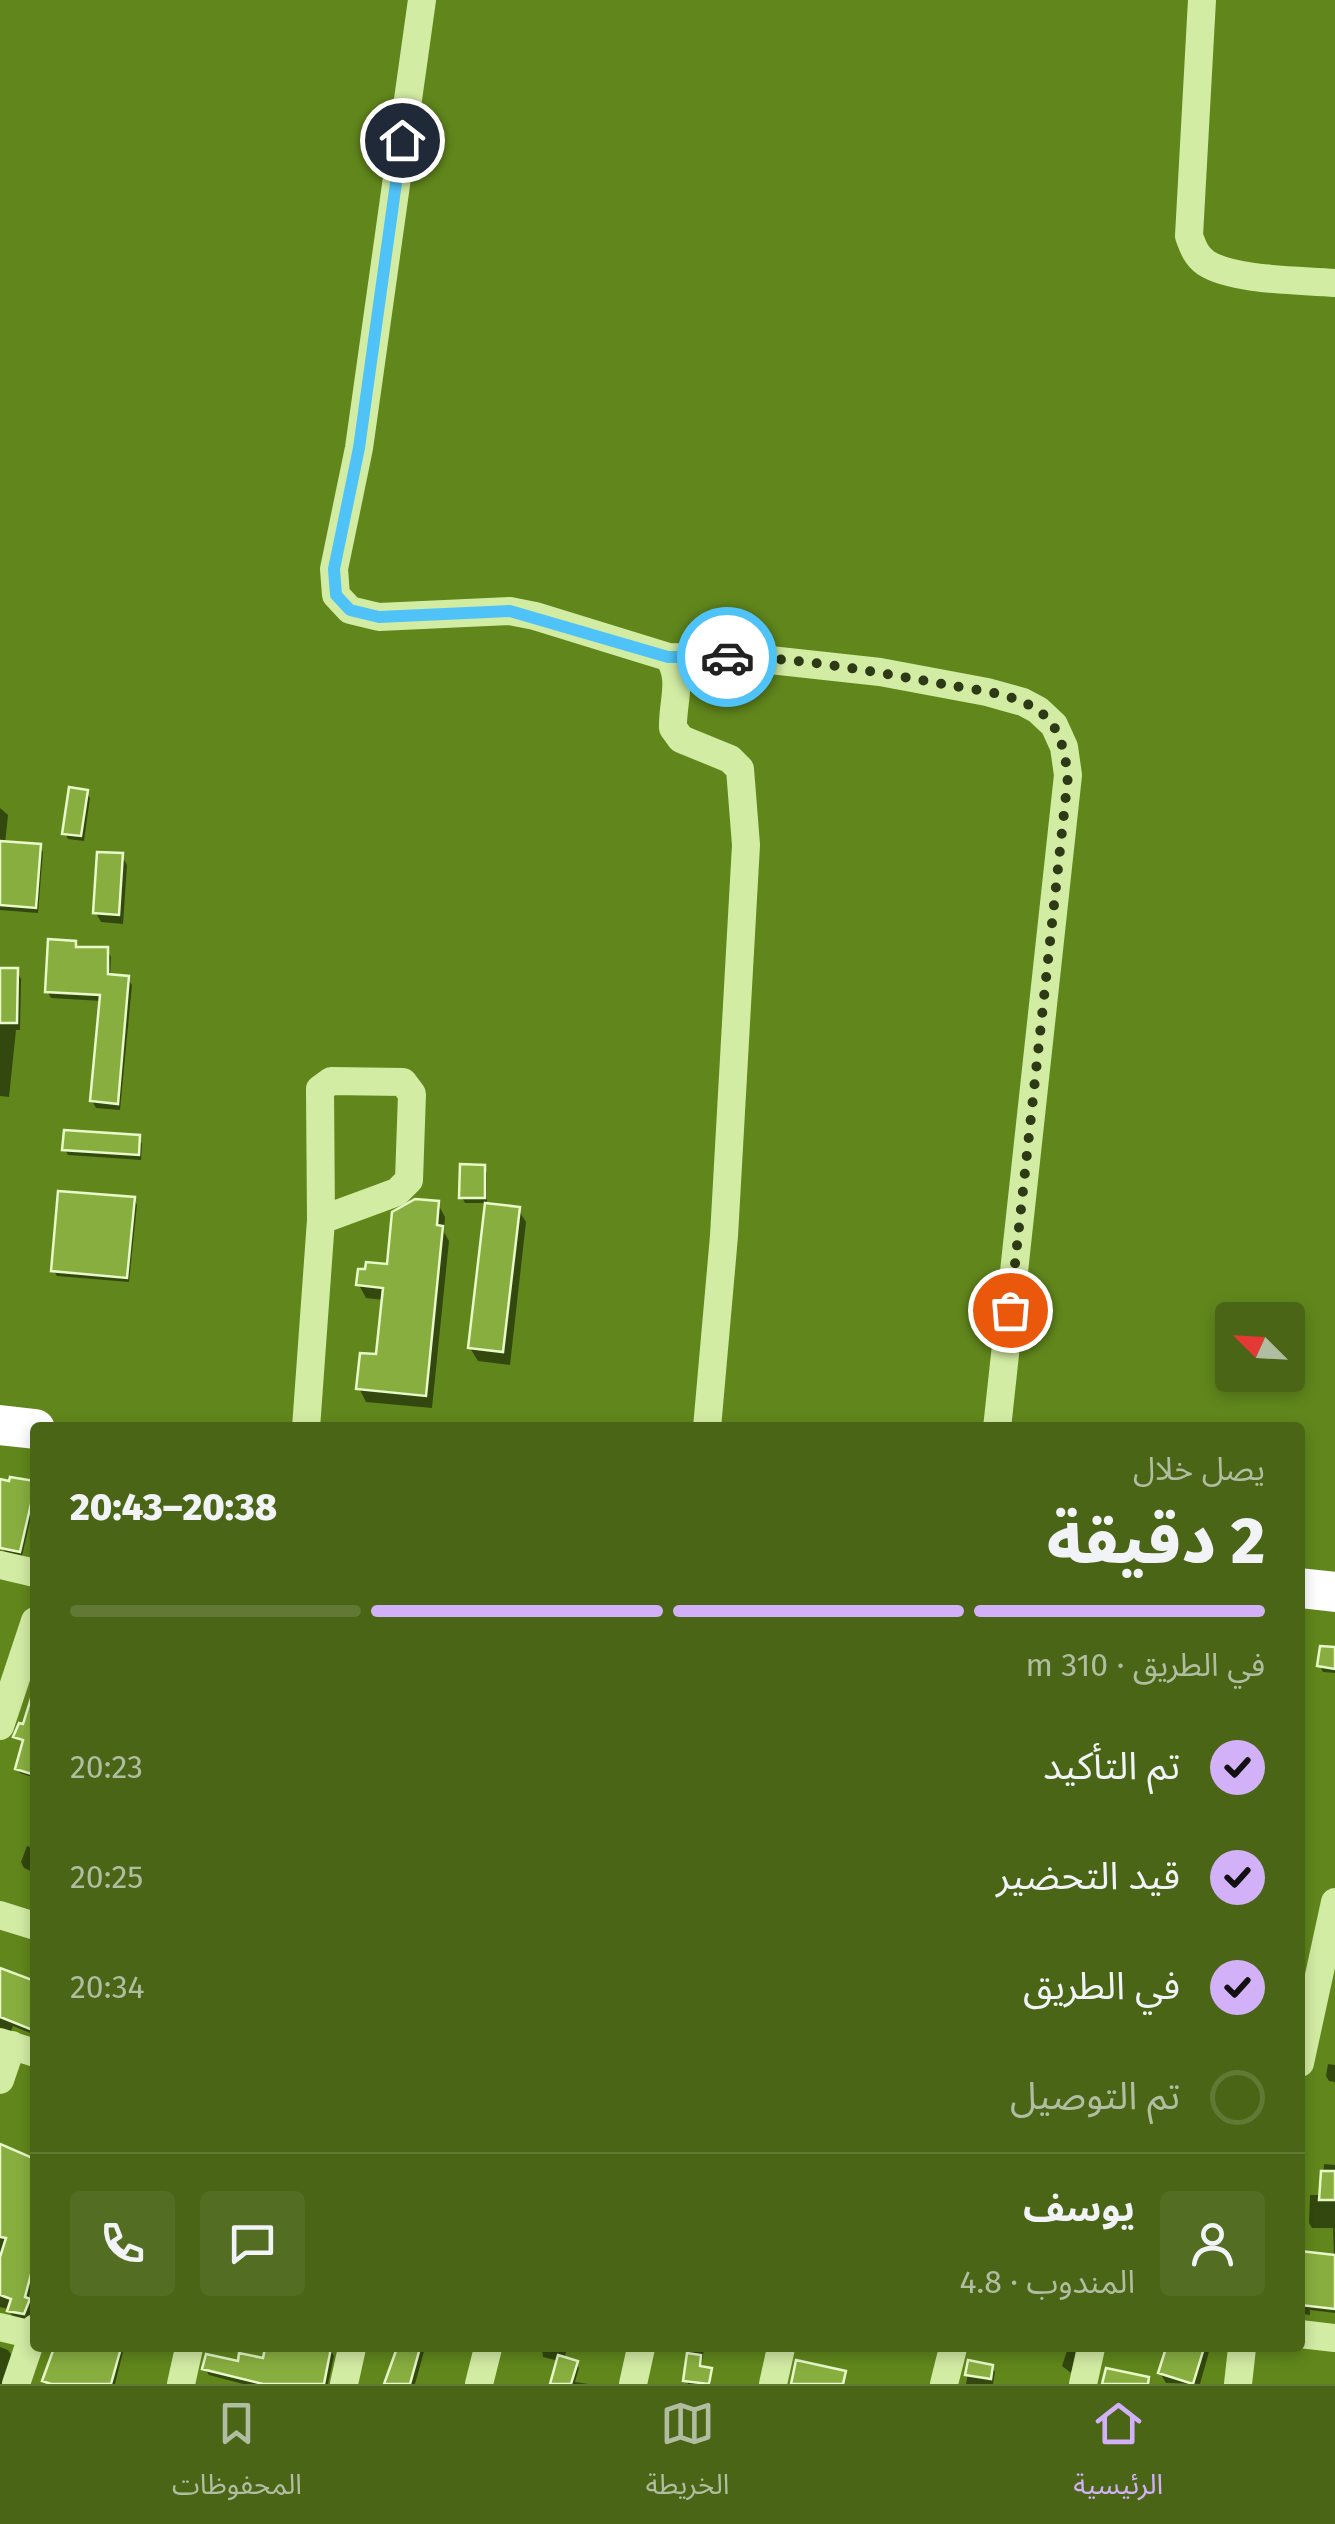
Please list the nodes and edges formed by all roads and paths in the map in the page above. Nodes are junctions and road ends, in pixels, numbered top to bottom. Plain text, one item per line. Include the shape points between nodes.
1 (422, 0) edge
2 (1202, 0) edge
3 (1335, 284) edge
4 (668, 657) junction
5 (322, 1220) junction
6 (306, 1422) edge
7 (707, 1422) edge
8 (999, 1422) edge
9 (0, 1425) edge
10 (30, 1428) edge
11 (0, 1565) edge
12 (30, 1572) edge
13 (1305, 1589) edge
14 (1335, 1592) edge
15 (30, 1636) edge
16 (0, 1726) edge
17 (1335, 1902) edge
18 (0, 1916) edge
19 (30, 1925) edge
20 (1305, 2040) edge
21 (16, 2047) edge
22 (0, 2080) edge
23 (0, 2327) edge
24 (30, 2331) edge
25 (1305, 2335) edge
26 (1335, 2338) edge
27 (30, 2343) edge
28 (188, 2352) edge
29 (351, 2352) edge
30 (487, 2352) edge
31 (640, 2352) edge
32 (780, 2352) edge
33 (952, 2352) edge
34 (1091, 2352) edge
35 (1242, 2352) edge
36 (16, 2384) edge
37 (181, 2384) edge
38 (344, 2384) edge
39 (479, 2384) edge
40 (633, 2384) edge
41 (774, 2384) edge
42 (944, 2384) edge
43 (1083, 2384) edge
44 (1238, 2384) edge

1 - 4 street via 359,448 334,569 336,595 350,610 379,617 510,611
2 - 3 street via 1189,236 1195,252 1228,272
4 - 7 street via 678,681 674,728 740,769 745,829 724,1236
4 - 8 street via 762,659 987,692 1038,710 1064,748 1068,776
5 - 5 street via 320,1089 331,1080 403,1082 412,1094 409,1180 397,1192
5 - 6 street
9 - 10 highway
11 - 12 street
13 - 14 highway
15 - 16 street
17 - 20 street
18 - 19 street
21 - 22 street
23 - 24 street
25 - 26 street
27 - 36 street
28 - 37 street
29 - 38 street
30 - 39 street
31 - 40 street
32 - 41 street
33 - 42 street
34 - 43 street
35 - 44 street

